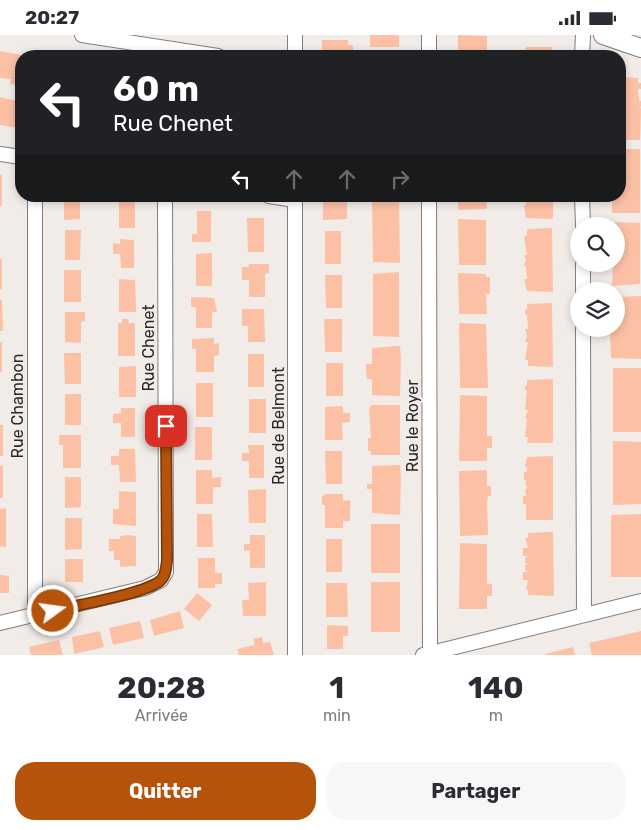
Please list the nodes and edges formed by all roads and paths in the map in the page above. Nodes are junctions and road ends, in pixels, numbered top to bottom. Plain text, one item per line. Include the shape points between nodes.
1 (82, 35) edge
2 (295, 35) edge
3 (429, 35) edge
4 (583, 35) edge
5 (603, 35) edge
6 (641, 48) edge
7 (179, 50) edge
8 (295, 50) edge
9 (429, 50) edge
10 (582, 50) edge
11 (0, 154) edge
12 (15, 156) edge
13 (35, 202) edge
14 (165, 202) edge
15 (295, 202) edge
16 (429, 202) edge
17 (582, 202) edge
18 (582, 217) edge
19 (583, 337) edge
20 (641, 601) edge
21 (584, 614) junction
22 (35, 615) junction
23 (0, 623) edge
24 (428, 654) edge
25 (295, 655) edge

1 - 7 street
2 - 8 street
3 - 9 street
4 - 10 street
5 - 6 street
11 - 12 street
13 - 22 street, Rue Chambon
14 - 22 street, Rue Chenet via 166,572 153,585
15 - 25 street, Rue de Belmont
16 - 24 street, Rue le Royer
17 - 18 street
19 - 21 street
20 - 21 street
21 - 24 street
22 - 23 street

